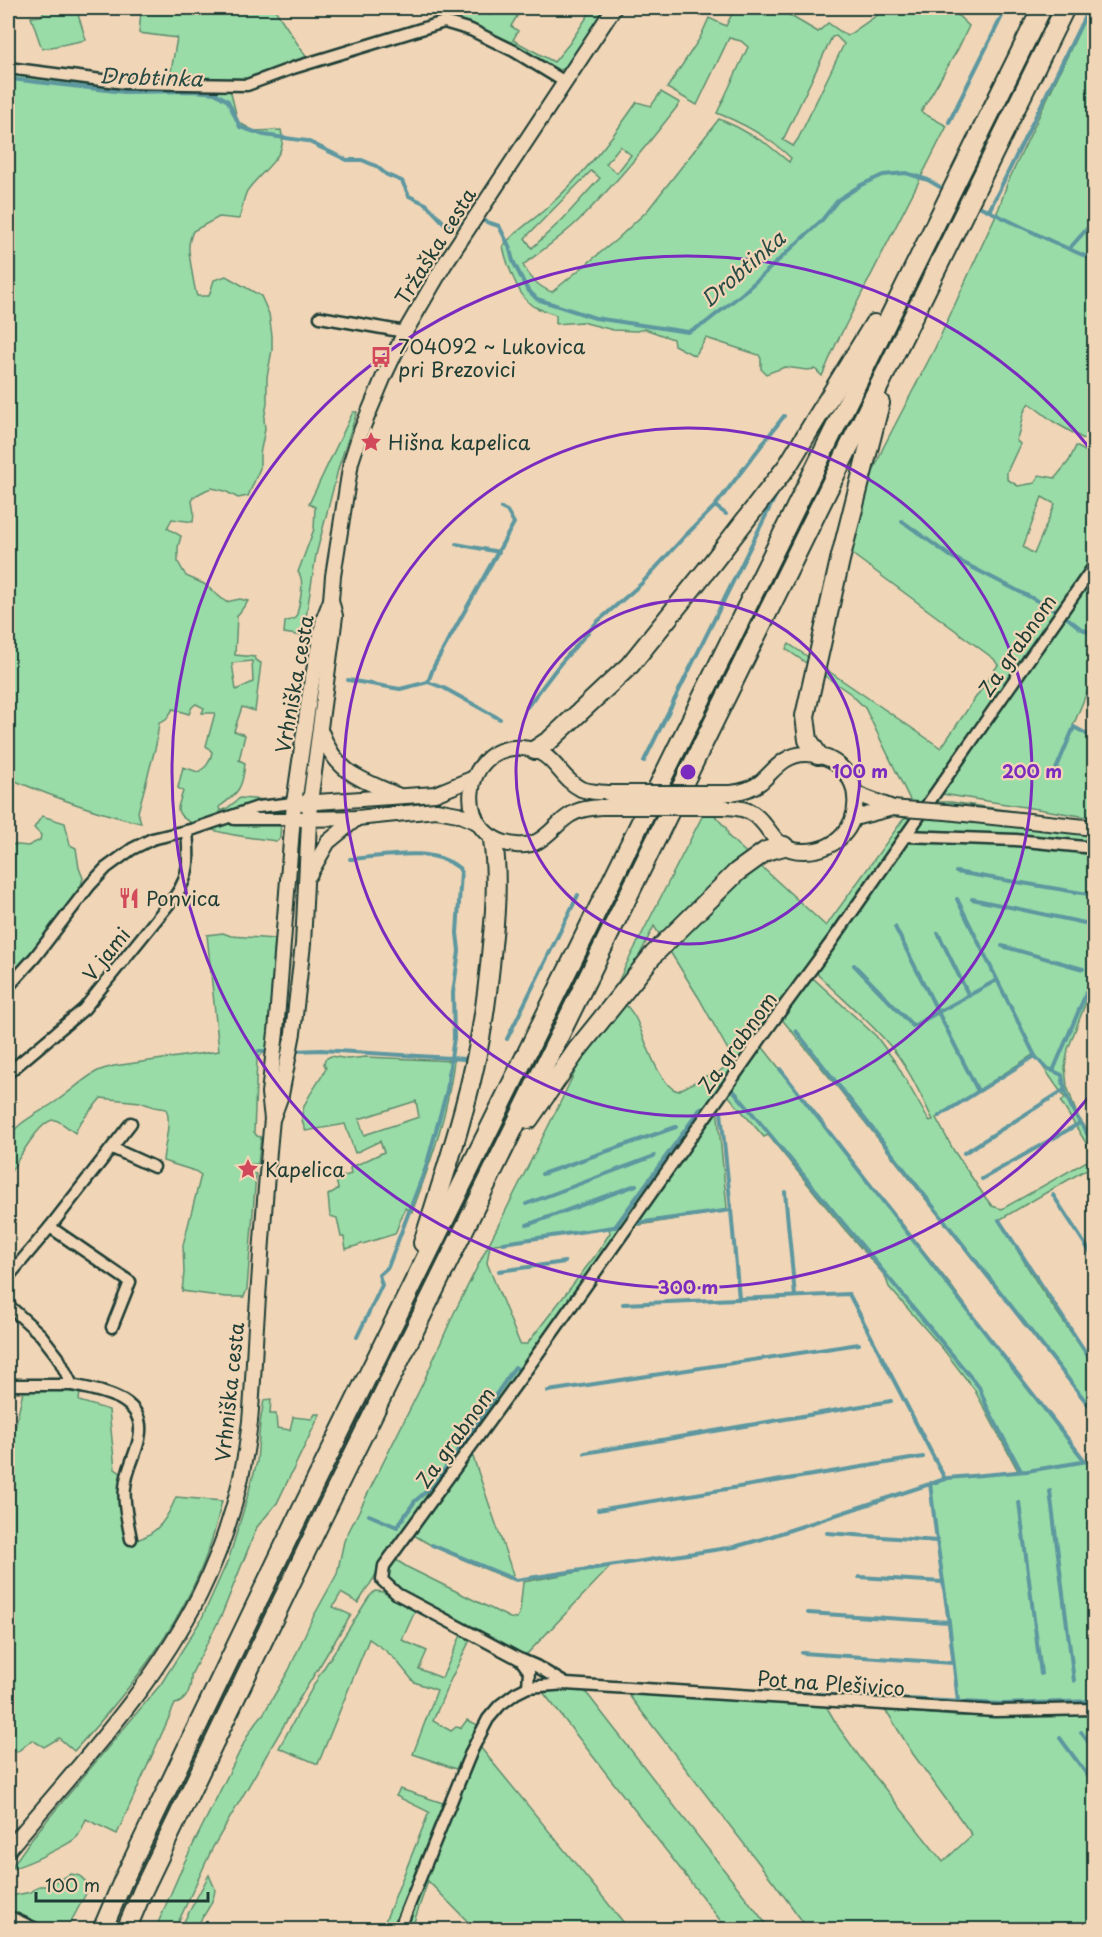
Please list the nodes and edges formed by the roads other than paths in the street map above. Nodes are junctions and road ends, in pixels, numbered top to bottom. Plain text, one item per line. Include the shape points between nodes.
1 (614, 8) edge
2 (1042, 8) edge
3 (1065, 8) edge
4 (8, 68) edge
5 (565, 82) junction
6 (934, 226) junction
7 (320, 317) dead end
8 (405, 332) junction
9 (896, 352) junction
10 (1095, 566) edge
11 (331, 600) junction
12 (321, 730) junction
13 (535, 750) junction
14 (818, 755) junction
15 (474, 778) junction
16 (856, 794) junction
17 (401, 797) junction
18 (310, 802) junction
19 (294, 803) junction
20 (898, 809) junction
21 (309, 818) junction
22 (357, 818) junction
23 (854, 818) junction
24 (224, 819) junction
25 (292, 819) junction
26 (477, 822) junction
27 (1095, 828) edge
28 (187, 831) junction
29 (905, 836) junction
30 (493, 840) junction
31 (1095, 848) edge
32 (790, 849) junction
33 (308, 876) junction
34 (8, 987) edge
35 (8, 1073) edge
36 (277, 1079) junction
37 (131, 1123) dead end
38 (112, 1148) junction
39 (154, 1167) dead end
40 (488, 1180) junction
41 (50, 1227) junction
42 (8, 1276) edge
43 (407, 1296) junction
44 (8, 1305) edge
45 (112, 1327) dead end
46 (8, 1385) edge
47 (72, 1385) junction
48 (405, 1536) joint
49 (131, 1539) dead end
50 (521, 1660) junction
51 (566, 1684) junction
52 (528, 1688) junction
53 (1095, 1709) edge
54 (8, 1851) edge
55 (8, 1916) edge
56 (38, 1929) edge
57 (102, 1929) edge
58 (126, 1929) edge
59 (399, 1929) edge

1 - 5 main road, Tržaška cesta
2 - 6 highway
3 - 9 highway
4 - 5 street via 125,83 247,85 444,22 514,51
5 - 8 main road, Tržaška cesta via 444,265
6 - 13 highway via 788,465 630,665
6 - 43 highway
7 - 8 street
8 - 11 main road, Tržaška cesta via 351,462
9 - 14 highway via 865,459 805,716 808,740
9 - 40 highway
10 - 29 street, Za grabnom
11 - 12 main road, Vrhniška cesta via 335,616
11 - 19 main road, Vrhniška cesta via 310,692
12 - 17 main road via 328,750 345,770
12 - 18 main road, Vrhniška cesta
13 - 14 main road, bridge via 582,790 608,793 741,792 760,783 788,758
13 - 15 main road via 520,748 492,756
14 - 16 main road via 846,772
15 - 17 main road via 435,794
15 - 26 main road via 471,807
16 - 20 main road
16 - 23 main road
17 - 18 main road
18 - 19 main road
18 - 21 main road, Vrhniška cesta
19 - 24 street via 258,807
19 - 25 main road, Vrhniška cesta
20 - 23 main road
20 - 27 main road, bridge
21 - 22 main road
21 - 25 main road
21 - 33 main road, Vrhniška cesta
22 - 26 main road via 436,810
22 - 33 main road via 328,842
23 - 32 main road via 835,843 820,850
24 - 25 street
24 - 28 street
25 - 36 main road, Vrhniška cesta via 276,1032
26 - 30 main road
28 - 34 street via 152,839 106,868
28 - 35 street, V jami via 185,881 176,896 84,1009
29 - 31 street via 1016,840
29 - 48 street, Za grabnom
30 - 32 main road, bridge via 517,845 533,843 582,809 725,807 756,815 776,841
30 - 43 highway via 497,862 495,916 478,1050
32 - 40 highway via 766,851 737,872 646,963 564,1068
33 - 36 main road, Vrhniška cesta via 293,1033
36 - 54 main road, Vrhniška cesta via 280,1095 272,1119 249,1423 238,1486 222,1540 174,1642 129,1704
37 - 38 street
38 - 39 street
38 - 41 street
40 - 58 highway
41 - 42 street
41 - 45 street via 130,1282
43 - 57 highway
44 - 47 street via 41,1335
46 - 47 street
47 - 49 street via 117,1397 128,1403 138,1417 139,1438 124,1488
48 - 50 street, Pot na Plešivico via 384,1566 382,1580 397,1594
50 - 51 street, Pot na Plešivico
50 - 52 street via 529,1671
51 - 52 street, Pot na Plešivico
51 - 53 street, Pot na Plešivico via 995,1712
52 - 59 street, Pot na Plešivico via 500,1705 488,1719
55 - 56 street

